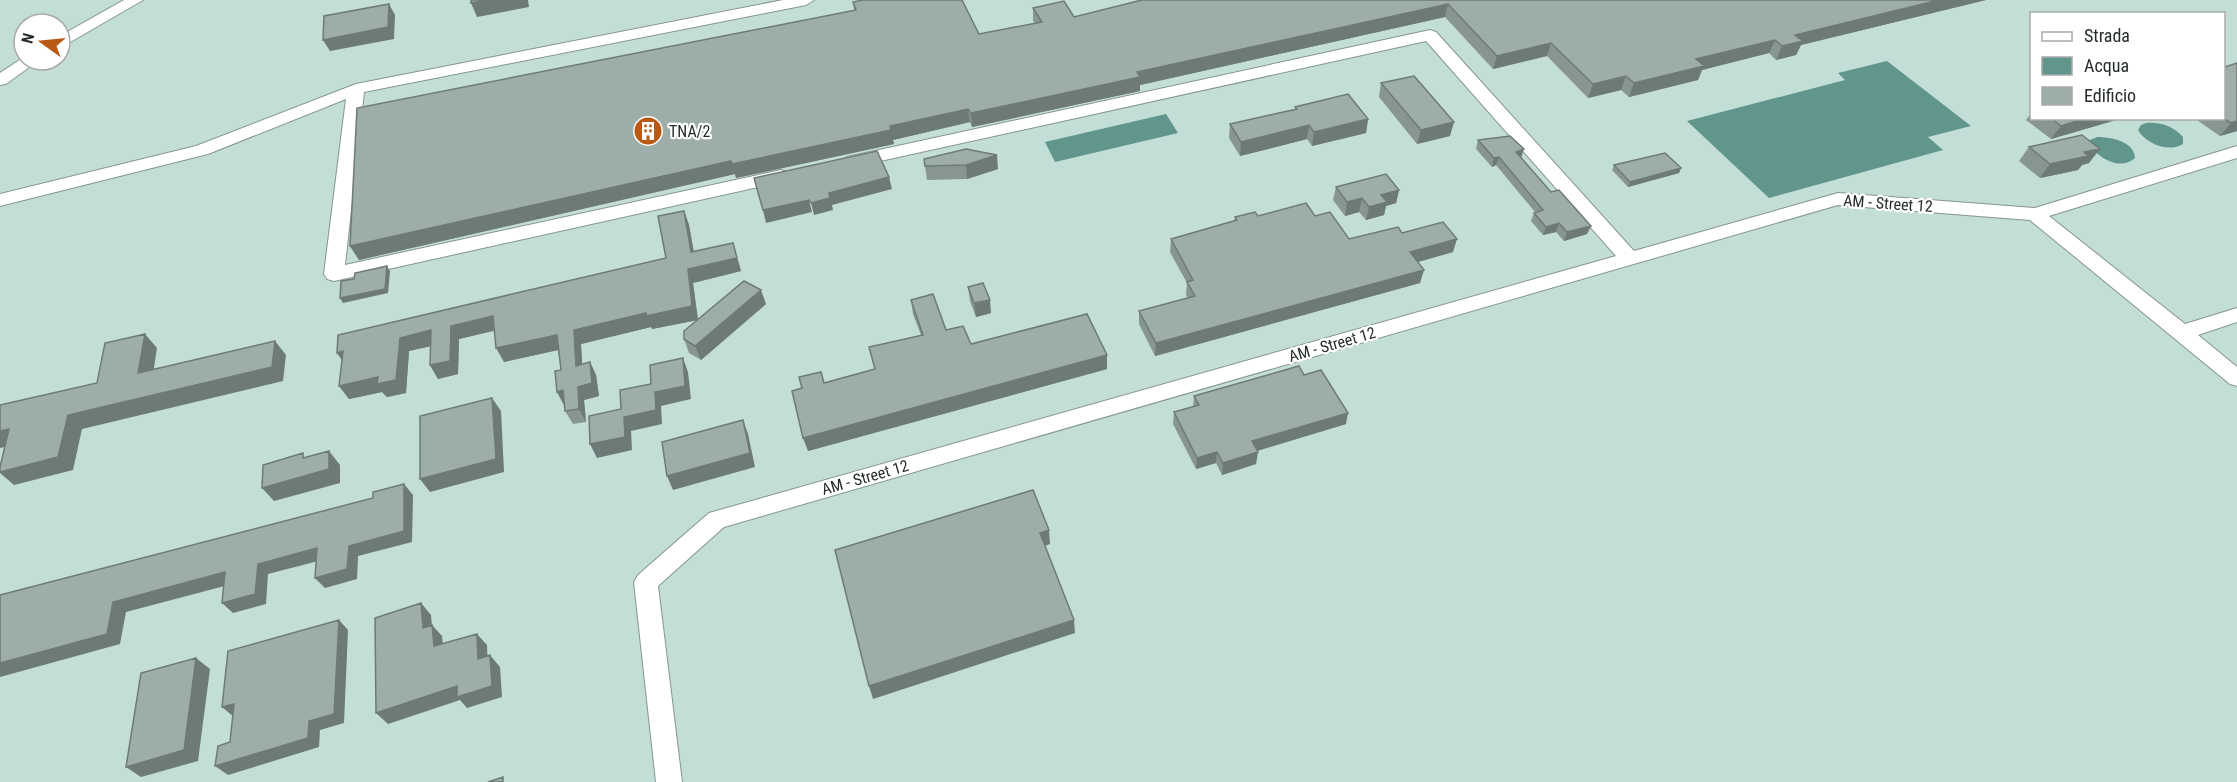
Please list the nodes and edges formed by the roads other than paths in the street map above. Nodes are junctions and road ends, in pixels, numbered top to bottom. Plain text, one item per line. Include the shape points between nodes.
1 (135, 0) edge
2 (806, 0) edge
3 (72, 36) edge
4 (356, 89) junction
5 (2237, 152) edge
6 (836, 165) edge
7 (801, 172) edge
8 (0, 200) edge
9 (2035, 214) junction
10 (1629, 258) junction
11 (2237, 315) edge
12 (2181, 333) junction
13 (2237, 378) edge
14 (669, 782) edge

1 - 3 lane
2 - 4 lane
4 - 7 lane via 334,274
4 - 8 lane via 202,150
5 - 9 lane, AM - Street 12
6 - 10 lane via 1430,34
9 - 10 lane, AM - Street 12 via 1838,199
9 - 12 lane
10 - 14 lane, AM - Street 12 via 717,520 646,582
11 - 12 lane
12 - 13 lane

